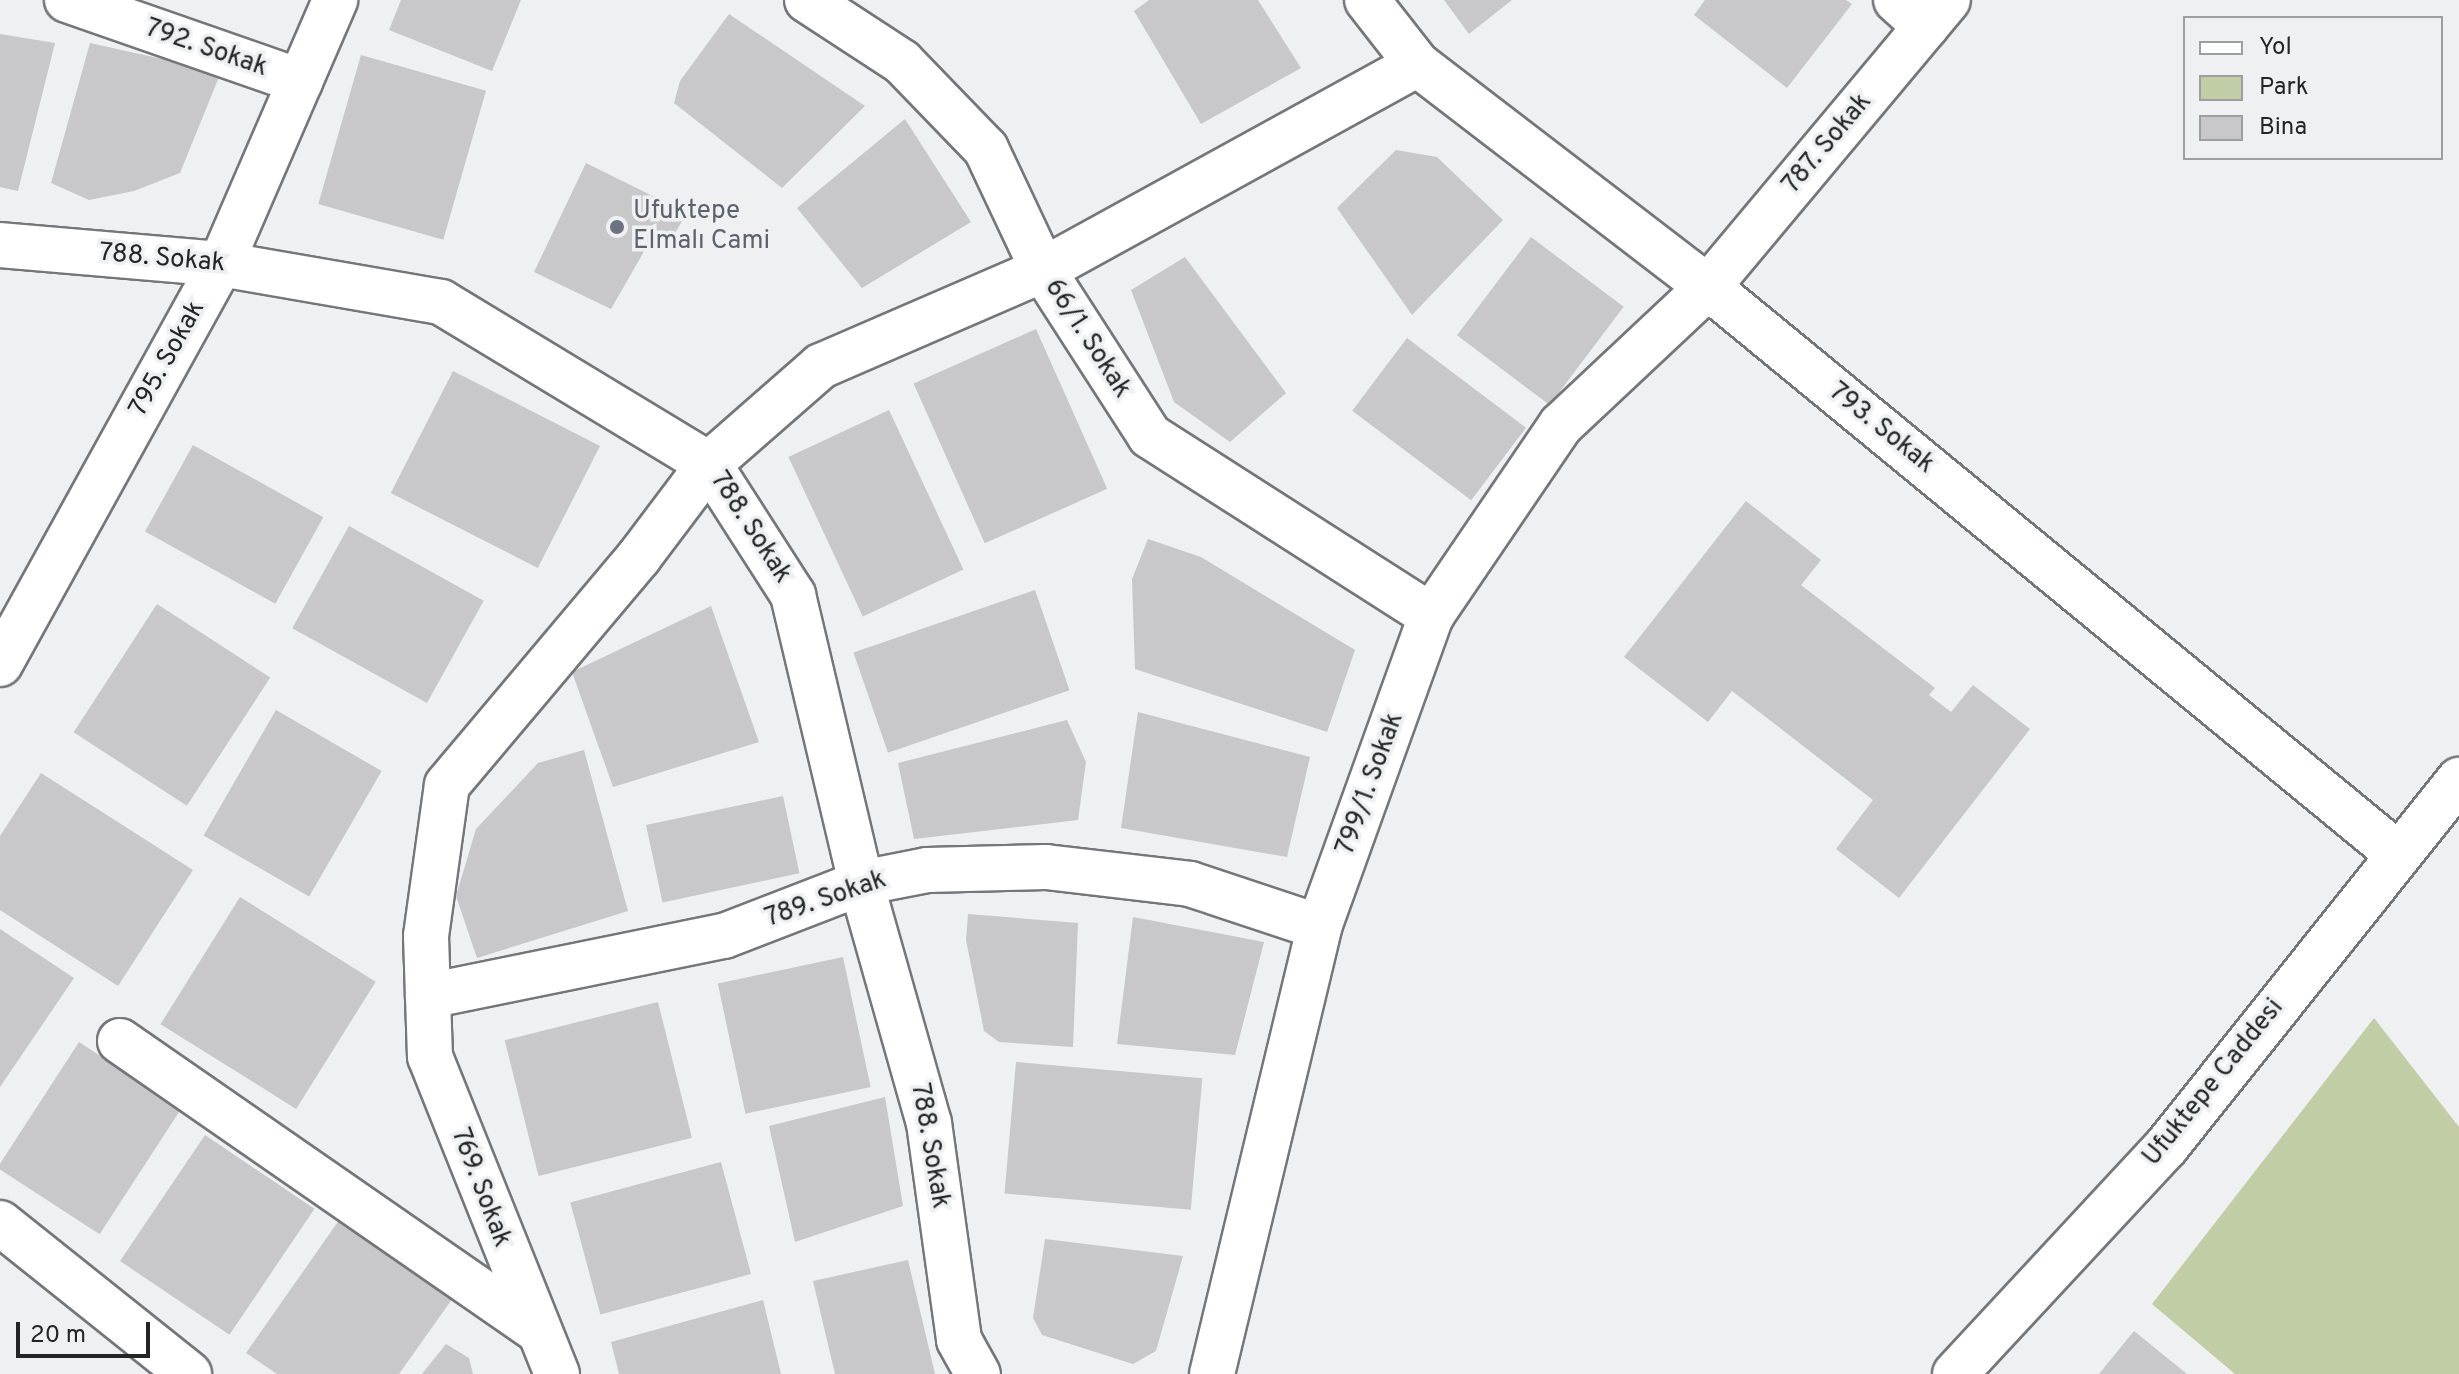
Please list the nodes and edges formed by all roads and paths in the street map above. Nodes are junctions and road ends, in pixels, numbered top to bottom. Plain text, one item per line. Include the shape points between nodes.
1 (67, 0) edge
2 (335, 0) edge
3 (807, 0) edge
4 (1367, 0) edge
5 (1923, 9) edge
6 (1417, 64) junction
7 (300, 81) junction
8 (0, 245) edge
9 (221, 264) junction
10 (1043, 270) junction
11 (1708, 287) junction
12 (709, 464) junction
13 (1431, 616) junction
14 (0, 664) edge
15 (2459, 780) edge
16 (2399, 855) junction
17 (861, 883) junction
18 (1319, 927) junction
19 (428, 996) junction
20 (120, 1041) dead end
21 (0, 1223) edge
22 (537, 1330) junction
23 (189, 1374) edge
24 (557, 1374) edge
25 (978, 1374) edge
26 (1212, 1374) edge
27 (1955, 1374) edge

1 - 7 street, 792. Sokak
2 - 7 street, 795. Sokak
3 - 10 street, 66/1. Sokak via 902,62 986,149
4 - 6 street, 793. Sokak
5 - 11 street, 787. Sokak
6 - 10 street, 769. Sokak
6 - 11 street, 793. Sokak
7 - 9 street, 795. Sokak
8 - 9 street, 788. Sokak
9 - 12 street, 788. Sokak via 441,302
9 - 14 street, 795. Sokak
10 - 12 street, 769. Sokak via 821,366
10 - 13 street, 66/1. Sokak via 1150,436
11 - 13 street, 799/1. Sokak via 1561,425
11 - 16 street, 793. Sokak
12 - 17 street, 788. Sokak via 793,595
12 - 19 street, 769. Sokak via 639,557 447,785 426,936
13 - 18 street, 799/1. Sokak
15 - 16 street, Ufuktepe Caddesi
16 - 27 street, Ufuktepe Caddesi via 2166,1147
17 - 18 street, 789. Sokak via 927,870 1046,867 1190,884
17 - 19 street, 789. Sokak via 724,936
17 - 25 street, 788. Sokak via 929,1123 959,1340
18 - 26 street, 799/1. Sokak
19 - 22 street, 769. Sokak via 430,1057
20 - 22 street
21 - 23 street
22 - 24 street, 769. Sokak

